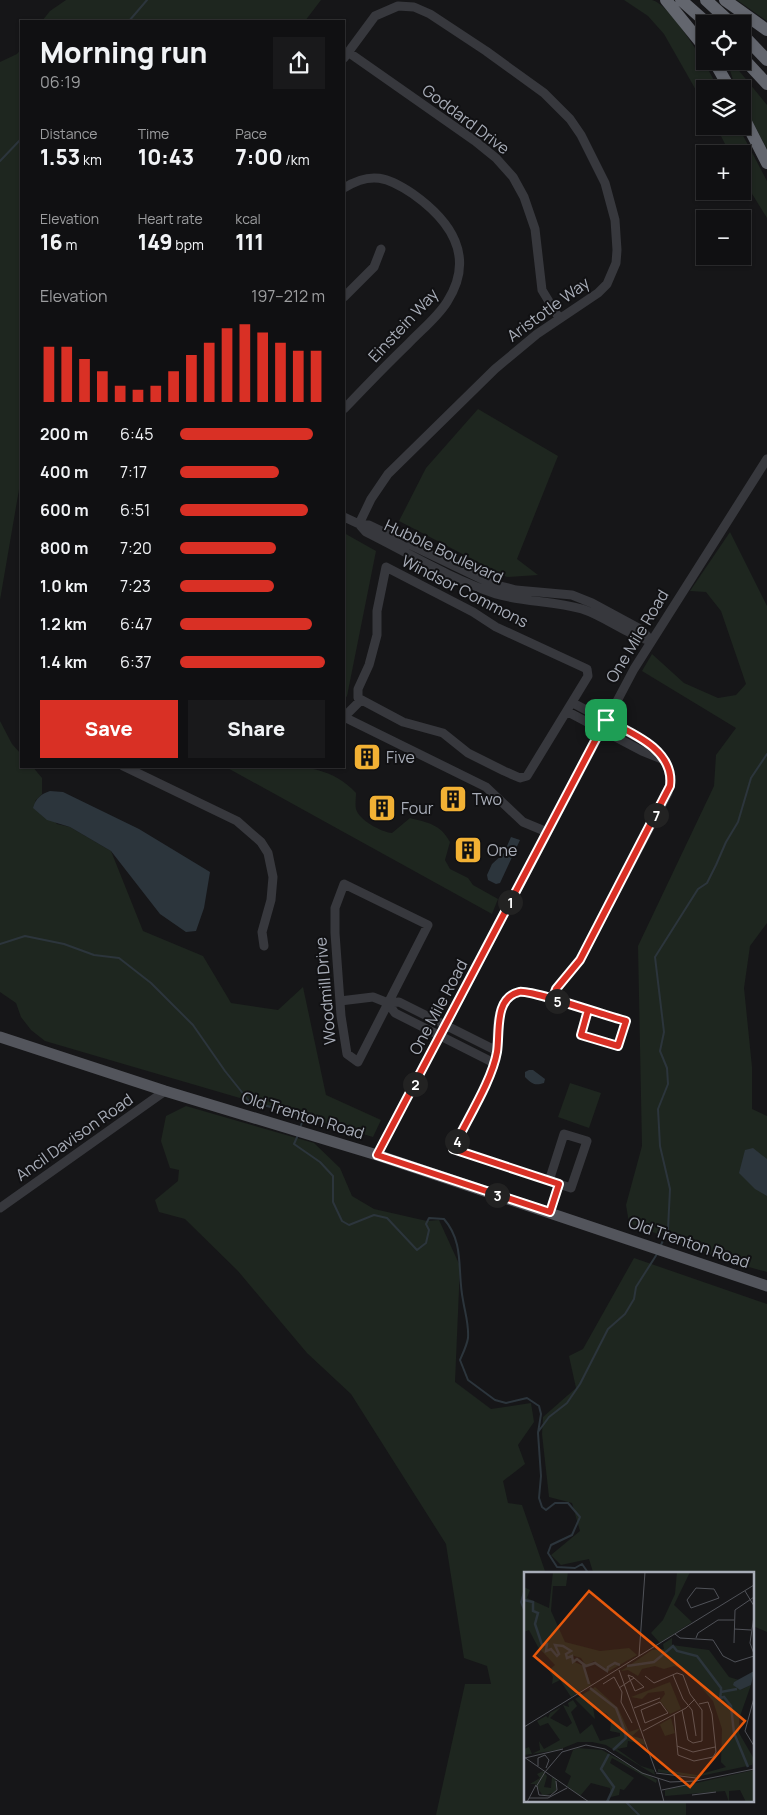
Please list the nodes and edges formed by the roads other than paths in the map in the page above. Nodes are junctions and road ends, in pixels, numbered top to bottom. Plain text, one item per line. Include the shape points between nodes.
1 (666, 0) edge
2 (681, 0) edge
3 (706, 0) edge
4 (725, 0) edge
5 (698, 15) edge
6 (722, 15) edge
7 (767, 30) edge
8 (696, 37) edge
9 (751, 43) edge
10 (346, 55) edge
11 (767, 60) edge
12 (751, 67) edge
13 (767, 84) edge
14 (751, 132) edge
15 (767, 163) edge
16 (345, 188) edge
17 (381, 249) dead end
18 (345, 296) edge
19 (559, 318) junction
20 (345, 408) edge
21 (767, 459) edge
22 (345, 517) edge
23 (359, 524) junction
24 (651, 641) junction
25 (361, 700) junction
26 (573, 703) junction
27 (568, 712) junction
28 (345, 716) edge
29 (345, 717) edge
30 (606, 720) junction
31 (601, 730) junction
32 (663, 759) junction
33 (128, 768) edge
34 (547, 832) junction
35 (264, 946) dead end
36 (552, 1000) junction
37 (340, 1001) junction
38 (388, 1003) junction
39 (588, 1010) junction
40 (446, 1025) junction
41 (440, 1036) junction
42 (0, 1037) edge
43 (497, 1051) junction
44 (494, 1063) junction
45 (165, 1091) junction
46 (377, 1155) junction
47 (549, 1181) junction
48 (559, 1184) junction
49 (0, 1208) edge
50 (550, 1212) junction
51 (767, 1286) edge

1 - 8 highway
2 - 5 highway
3 - 6 highway
4 - 7 highway
9 - 11 highway
10 - 19 street, Goddard Drive via 475,141 512,177 524,197 535,229 542,290
10 - 19 street, Aristotle Way via 379,14 398,6 420,9 534,85 570,119 590,150 605,183 615,220 618,250 607,284
12 - 13 highway
14 - 15 highway
16 - 20 street, Einstein Way via 364,178 385,178 401,186 440,215 451,230 458,250 459,268 458,279 446,304
17 - 18 street via 374,267
19 - 23 street, Aristotle Way via 495,369 388,474
21 - 24 street, One Mile Road
22 - 23 street, Hubble Boulevard
23 - 24 street, Hubble Boulevard via 366,532 474,585 512,597 584,610
23 - 24 street, Hubble Boulevard via 369,525 492,584 537,593 572,595 592,603 642,630
24 - 30 street, One Mile Road
25 - 26 street, Windsor Commons via 358,689 377,635 377,611 386,567 496,627 583,666 589,671 588,676
25 - 27 street, Windsor Commons via 404,722 443,733 468,753 520,778 532,773
25 - 28 street
26 - 27 street, Windsor Commons
26 - 30 street
27 - 31 street
29 - 34 street via 486,787 512,810
30 - 31 street, One Mile Road
30 - 32 street via 648,743
31 - 32 street
31 - 34 street, One Mile Road
32 - 36 street via 670,769 668,793 580,960 556,989
33 - 35 street via 237,821 261,842 268,853 273,877 272,900 262,932
34 - 40 street, One Mile Road
36 - 39 street
36 - 43 street via 527,992 508,999 500,1015
37 - 38 street via 373,997
37 - 38 street, Woodmill Drive via 347,1054 358,1062
37 - 38 street, Woodmill Drive via 335,908 344,884 428,925
38 - 40 street via 399,1002
38 - 41 street via 395,1013
39 - 39 street via 581,1035 618,1046 626,1021
40 - 41 street, One Mile Road
40 - 43 street
41 - 44 street
41 - 46 street, One Mile Road
42 - 45 main road, Old Trenton Road
43 - 44 street
44 - 47 street via 453,1149
45 - 46 main road, Old Trenton Road
45 - 49 street, Ancil Davison Road
46 - 50 main road, Old Trenton Road
47 - 48 street
47 - 48 street via 564,1134 587,1141 572,1188
48 - 50 street
50 - 51 main road, Old Trenton Road

